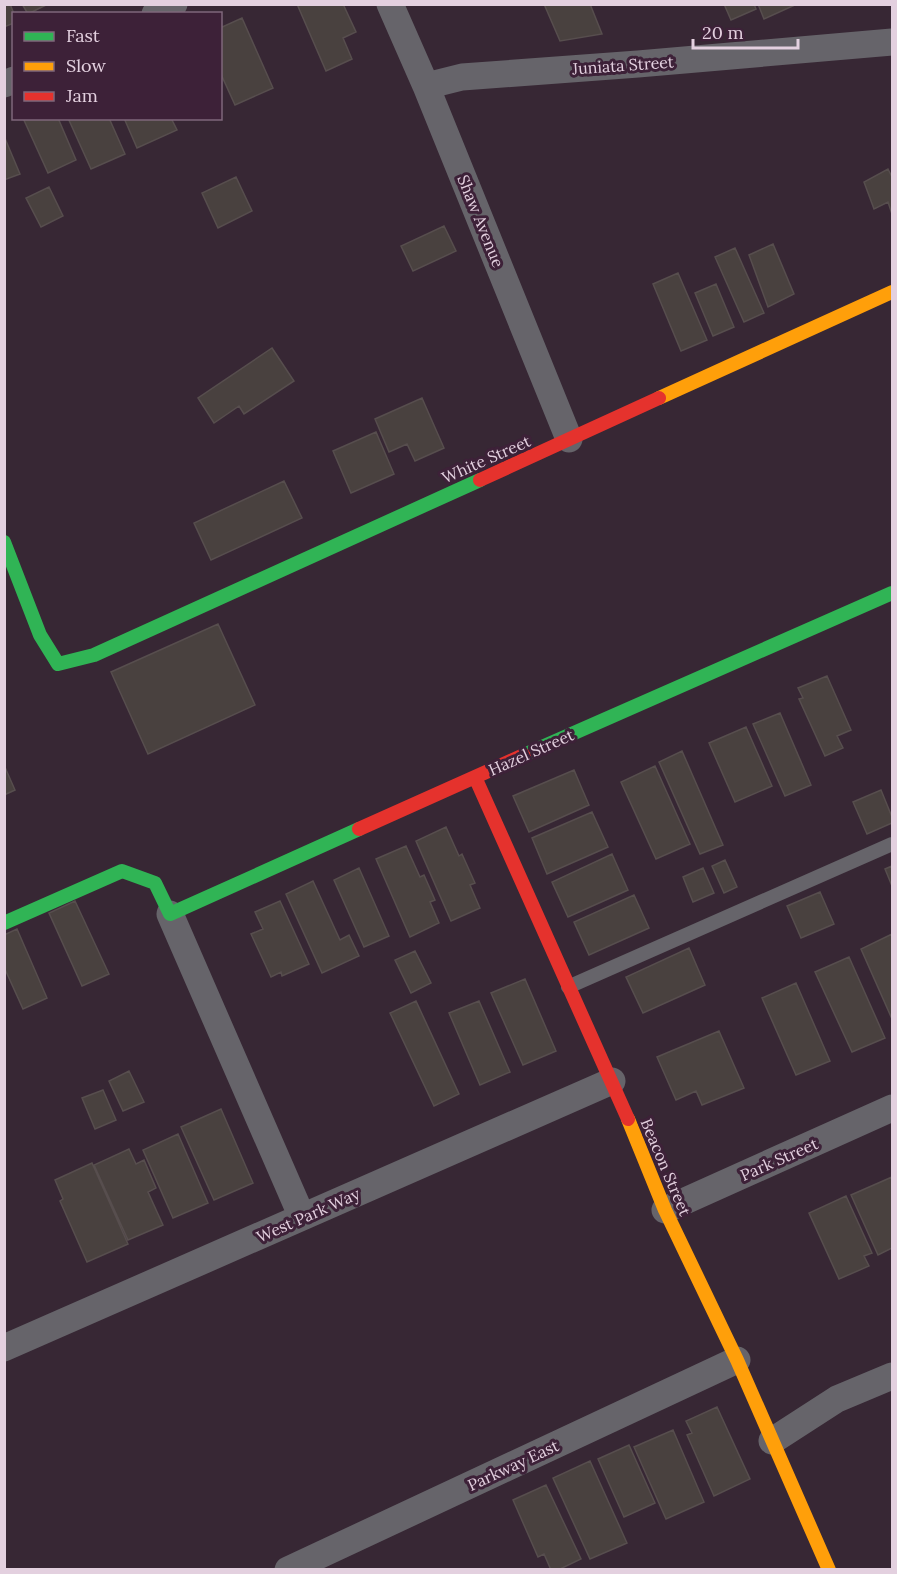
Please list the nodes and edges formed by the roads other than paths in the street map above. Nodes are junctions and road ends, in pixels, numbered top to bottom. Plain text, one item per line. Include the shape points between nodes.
1 (174, 4) edge
2 (390, 4) edge
3 (159, 12) edge
4 (892, 42) edge
5 (426, 86) junction
6 (892, 292) edge
7 (569, 439) junction
8 (4, 542) edge
9 (892, 593) edge
10 (475, 777) junction
11 (892, 844) edge
12 (170, 914) junction
13 (4, 923) edge
14 (568, 987) junction
15 (612, 1081) junction
16 (892, 1108) edge
17 (665, 1210) junction
18 (302, 1217) junction
19 (4, 1348) edge
20 (737, 1360) junction
21 (892, 1376) edge
22 (772, 1441) junction
23 (288, 1569) edge
24 (829, 1569) edge

1 - 3 street
2 - 5 street, Shaw Avenue
4 - 5 street, Juniata Street via 462,76
5 - 7 street, Shaw Avenue
6 - 7 street, White Street
7 - 8 street, White Street via 94,656 58,664 40,635
9 - 10 street, Hazel Street
10 - 12 street, Hazel Street
10 - 14 street, Beacon Street
11 - 14 lane
12 - 13 street via 155,883 122,871
12 - 18 street
14 - 15 street, Beacon Street
15 - 17 street, Beacon Street
15 - 18 street, West Park Way
16 - 17 street, Park Street
17 - 20 street, Beacon Street
18 - 19 street, West Park Way
20 - 22 street, Beacon Street
20 - 23 street, Parkway East
21 - 22 street via 837,1399
22 - 24 street, Beacon Street

